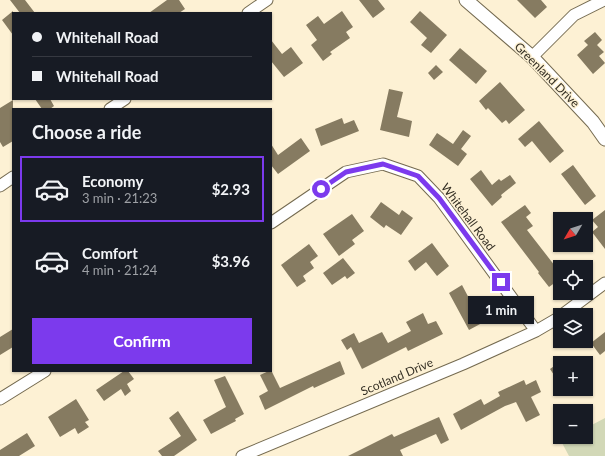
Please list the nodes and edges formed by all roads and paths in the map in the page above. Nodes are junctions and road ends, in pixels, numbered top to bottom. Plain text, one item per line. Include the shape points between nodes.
1 (267, 0) edge
2 (466, 0) edge
3 (604, 0) edge
4 (249, 12) edge
5 (532, 57) junction
6 (124, 100) edge
7 (112, 108) edge
8 (605, 139) edge
9 (12, 178) edge
10 (0, 186) edge
11 (272, 222) edge
12 (605, 283) edge
13 (572, 308) edge
14 (553, 321) edge
15 (536, 331) junction
16 (43, 372) edge
17 (0, 399) edge
18 (242, 456) edge

1 - 4 street
2 - 5 street, Greenland Drive
3 - 5 street via 574,15
5 - 8 street, Greenland Drive
6 - 7 street
9 - 10 street
11 - 15 street, Whitehall Road via 346,172 383,164 418,176 439,198
12 - 13 street, Scotland Drive
14 - 15 street, Scotland Drive
15 - 18 street, Scotland Drive
16 - 17 street

